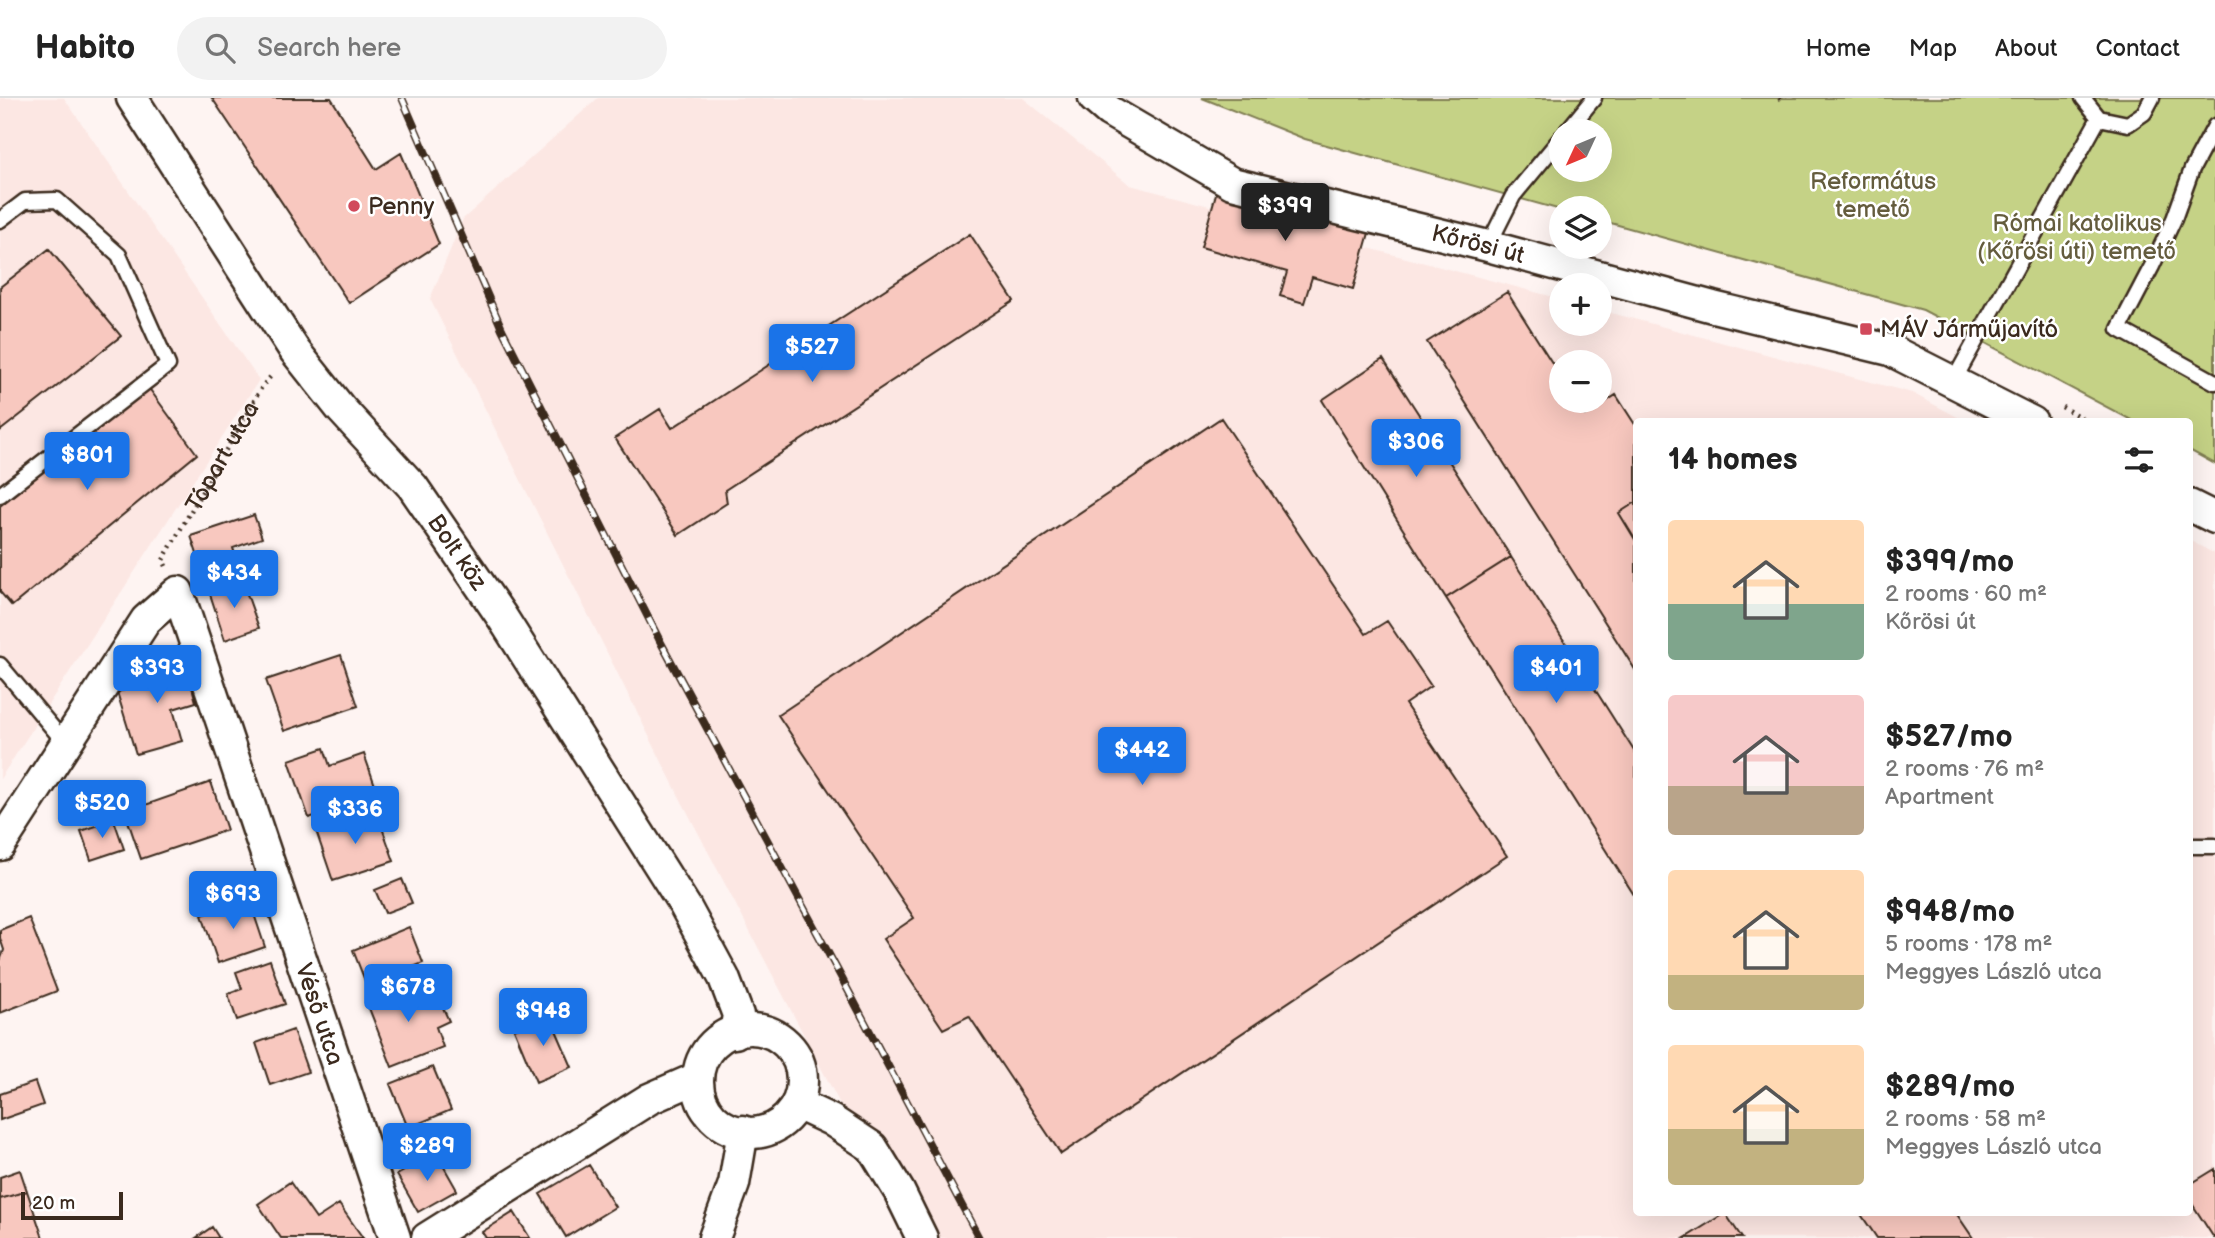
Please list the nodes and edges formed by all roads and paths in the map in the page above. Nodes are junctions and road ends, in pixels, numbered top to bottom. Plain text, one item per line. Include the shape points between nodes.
1 (132, 98) edge
2 (1094, 98) edge
3 (1594, 98) edge
4 (2083, 98) edge
5 (2152, 98) edge
6 (2099, 118) junction
7 (1577, 119) edge
8 (2215, 126) edge
9 (1549, 152) edge
10 (0, 220) edge
11 (1488, 246) junction
12 (295, 351) junction
13 (1954, 380) junction
14 (2215, 382) edge
15 (2025, 418) edge
16 (0, 495) edge
17 (2193, 507) edge
18 (2215, 518) edge
19 (178, 592) junction
20 (0, 665) edge
21 (66, 744) junction
22 (0, 845) edge
23 (2193, 846) edge
24 (2215, 846) edge
25 (735, 1033) junction
26 (697, 1078) junction
27 (797, 1104) junction
28 (743, 1131) junction
29 (395, 1238) edge
30 (427, 1238) edge
31 (714, 1238) edge
32 (922, 1238) edge

1 - 12 street, Bolt köz
2 - 11 street, Kőrösi út via 1232,183
3 - 7 lane
4 - 6 lane
5 - 6 lane via 2144,113 2128,124
6 - 13 lane
8 - 14 lane via 2119,329
9 - 11 lane via 1513,196
10 - 16 lane via 25,201 57,200 119,255 168,365
11 - 13 street, Kőrösi út via 1890,350
12 - 19 path, Tópart utca via 264,385 163,560
12 - 25 street, Bolt köz via 413,487 502,617 685,906 724,978 737,1015
13 - 15 street, Kőrösi út
17 - 18 street
19 - 21 street via 146,620
19 - 29 street, Véső utca
20 - 21 lane
21 - 22 street
23 - 24 lane
25 - 26 street via 713,1044
25 - 27 street via 765,1032 790,1048 802,1075
26 - 28 street via 705,1108 728,1128
26 - 30 street via 649,1099
27 - 28 street via 790,1115 768,1130
27 - 32 street via 831,1119 872,1147
28 - 31 street via 734,1184

